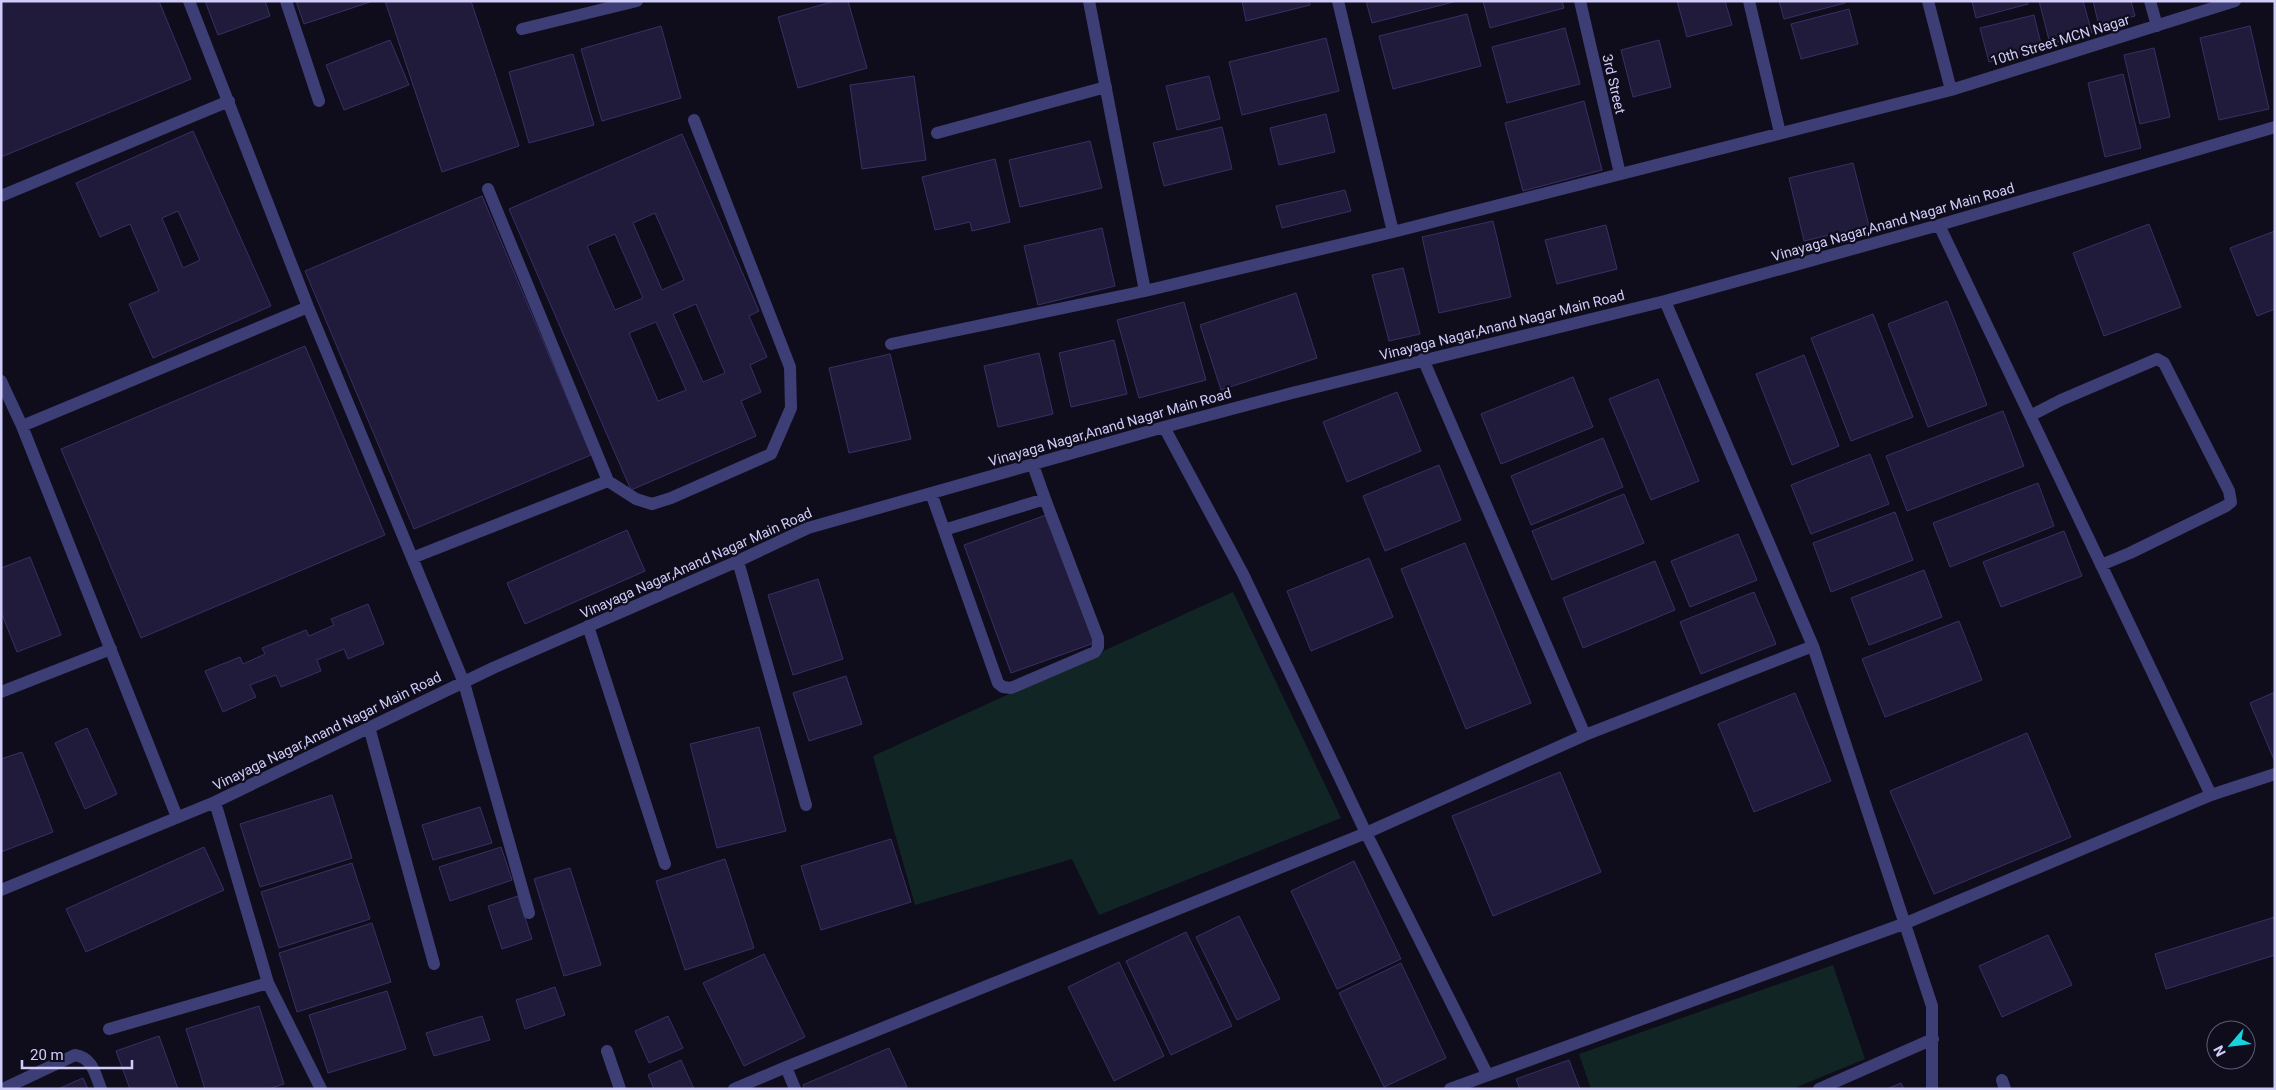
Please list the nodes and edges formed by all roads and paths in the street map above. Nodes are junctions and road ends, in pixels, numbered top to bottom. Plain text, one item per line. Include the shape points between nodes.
1 (189, 1) edge
2 (286, 1) edge
3 (637, 1) edge
4 (1089, 1) edge
5 (1338, 1) edge
6 (1580, 1) edge
7 (1749, 1) edge
8 (1928, 1) edge
9 (2150, 1) edge
10 (2235, 1) edge
11 (2157, 26) junction
12 (522, 29) dead end
13 (1106, 87) junction
14 (1951, 90) junction
15 (229, 100) junction
16 (320, 101) dead end
17 (694, 120) dead end
18 (2275, 127) edge
19 (937, 133) dead end
20 (1780, 134) junction
21 (1620, 174) junction
22 (488, 189) dead end
23 (1, 196) edge
24 (1939, 225) junction
25 (1393, 232) junction
26 (1146, 291) junction
27 (1665, 301) junction
28 (308, 308) junction
29 (891, 344) dead end
30 (1423, 359) junction
31 (1, 381) edge
32 (2030, 416) junction
33 (22, 426) junction
34 (1164, 427) junction
35 (1033, 465) junction
36 (608, 481) junction
37 (931, 493) junction
38 (1045, 498) junction
39 (944, 530) junction
40 (412, 558) junction
41 (738, 562) junction
42 (2101, 565) junction
43 (588, 626) junction
44 (1813, 646) junction
45 (110, 649) junction
46 (464, 683) junction
47 (1, 692) edge
48 (369, 727) junction
49 (1585, 735) junction
50 (2275, 774) edge
51 (2211, 795) junction
52 (215, 802) junction
53 (806, 805) dead end
54 (177, 817) junction
55 (1366, 832) junction
56 (665, 864) dead end
57 (1, 890) edge
58 (529, 912) dead end
59 (1906, 923) junction
60 (434, 964) dead end
61 (268, 983) junction
62 (109, 1029) dead end
63 (1933, 1039) junction
64 (607, 1051) dead end
65 (786, 1067) junction
66 (1487, 1074) junction
67 (4, 1089) edge
68 (101, 1089) edge
69 (321, 1089) edge
70 (620, 1089) edge
71 (734, 1089) edge
72 (795, 1089) edge
73 (1450, 1089) edge
74 (1819, 1089) edge
75 (1932, 1089) edge

1 - 15 street
2 - 16 street
3 - 12 street
4 - 13 street
5 - 25 street
6 - 21 street, 3rd Street
7 - 20 street
8 - 14 street
9 - 11 street
10 - 11 street, 10th Street MCN Nagar
11 - 14 street, 10th Street MCN Nagar
13 - 19 street
13 - 26 street
14 - 20 street, 10th Street MCN Nagar
15 - 23 street
15 - 28 street
17 - 36 street via 790,366 791,408 771,454 671,498 652,504
18 - 24 street, Vinayaga Nagar,Anand Nagar Main Road
20 - 21 street, 10th Street MCN Nagar
21 - 25 street, 10th Street MCN Nagar
22 - 36 street
24 - 27 street, Vinayaga Nagar,Anand Nagar Main Road
24 - 32 street
25 - 26 street, 10th Street MCN Nagar
26 - 29 street, 10th Street MCN Nagar
27 - 30 street, Vinayaga Nagar,Anand Nagar Main Road
27 - 44 street
28 - 33 street
28 - 40 street
30 - 34 street, Vinayaga Nagar,Anand Nagar Main Road
30 - 49 street
31 - 33 street
32 - 42 street
32 - 42 street via 2157,359 2164,363 2229,491 2231,502 2226,506
33 - 45 street
34 - 35 street, Vinayaga Nagar,Anand Nagar Main Road
34 - 55 street via 1243,574
35 - 37 street, Vinayaga Nagar,Anand Nagar Main Road
35 - 38 street
36 - 40 street
37 - 39 street
37 - 41 street, Vinayaga Nagar,Anand Nagar Main Road via 808,528
38 - 39 street
38 - 39 street via 1098,638 1098,647 1095,652 1011,688 998,683
40 - 46 street
41 - 43 street, Vinayaga Nagar,Anand Nagar Main Road
41 - 53 street
42 - 51 street
43 - 46 street, Vinayaga Nagar,Anand Nagar Main Road
43 - 56 street
44 - 49 street
44 - 59 street
45 - 47 street
45 - 54 street
46 - 48 street, Vinayaga Nagar,Anand Nagar Main Road
46 - 58 street
48 - 52 street, Vinayaga Nagar,Anand Nagar Main Road
48 - 60 street
49 - 55 street
50 - 51 street
51 - 59 street
52 - 54 street, Vinayaga Nagar,Anand Nagar Main Road
52 - 61 street
54 - 57 street, Vinayaga Nagar,Anand Nagar Main Road
55 - 65 street
55 - 66 street
59 - 63 street via 1932,1006
59 - 66 street
61 - 62 street
61 - 69 street
63 - 74 street
63 - 75 street
64 - 70 street
65 - 71 street
65 - 72 street
66 - 73 street
67 - 68 street via 75,1055 84,1056 90,1062

